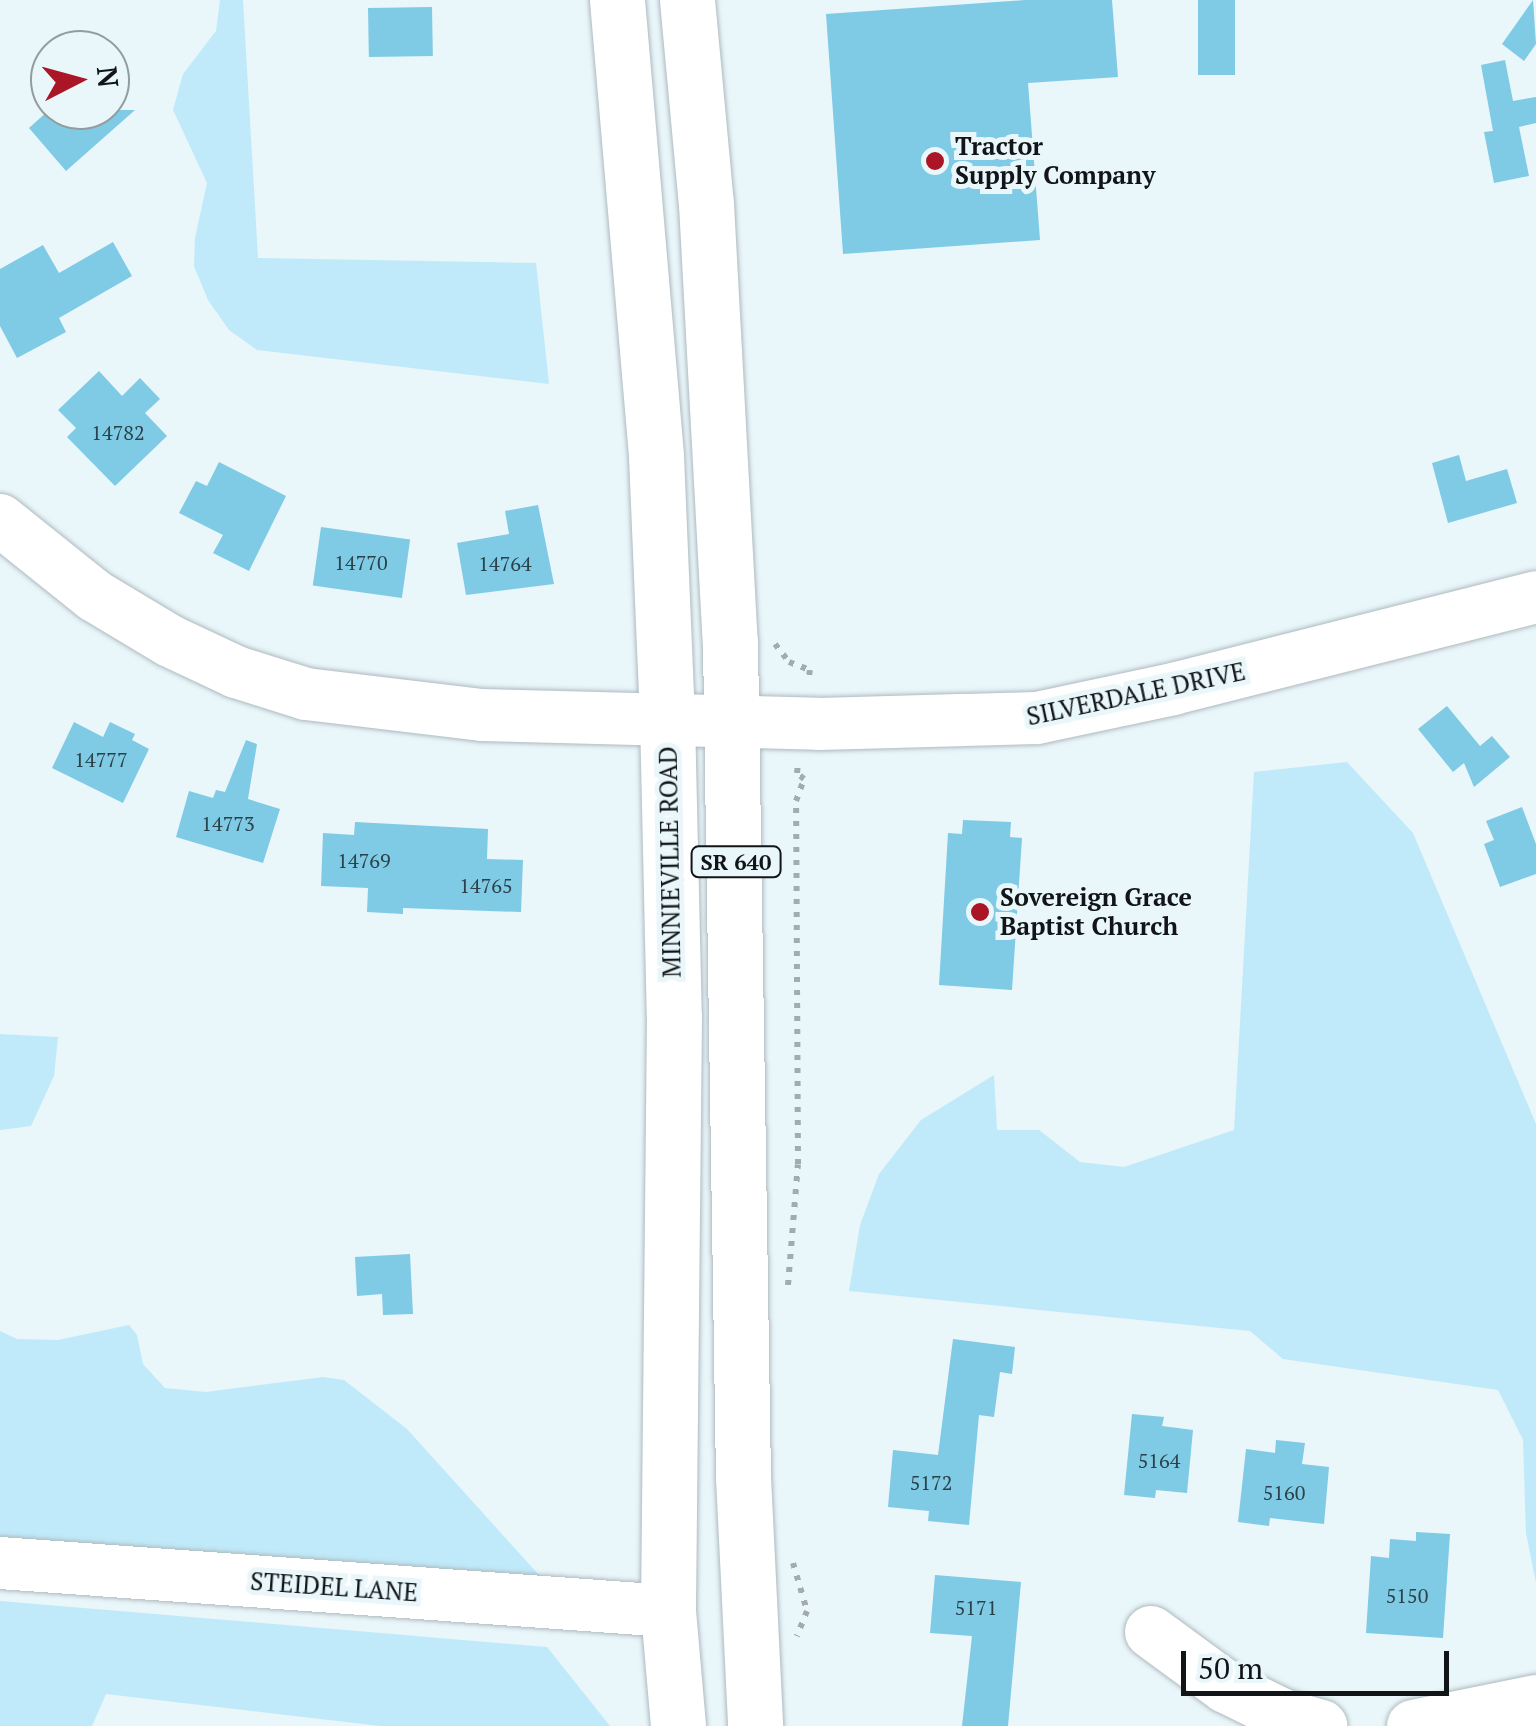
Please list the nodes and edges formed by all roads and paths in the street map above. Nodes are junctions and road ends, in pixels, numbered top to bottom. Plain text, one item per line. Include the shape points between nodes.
1 (617, 0) edge
2 (686, 0) edge
3 (0, 520) edge
4 (1536, 596) edge
5 (667, 718) junction
6 (732, 721) junction
7 (797, 773) dead end
8 (787, 1296) dead end
9 (790, 1555) dead end
10 (0, 1563) edge
11 (668, 1611) junction
12 (1150, 1632) dead end
13 (790, 1648) dead end
14 (1536, 1702) edge
15 (678, 1726) edge
16 (755, 1726) edge
17 (1321, 1726) edge
18 (1413, 1726) edge

1 - 5 main road, MINNIEVILLE ROAD / SR 640 via 656,456
2 - 6 main road, SR 640 via 706,204
3 - 5 street, SILVERDALE DRIVE via 94,596 170,641 306,694 482,715
4 - 6 street, SILVERDALE DRIVE via 1173,690 1036,718
5 - 6 street, SILVERDALE DRIVE
5 - 11 main road, MINNIEVILLE ROAD / SR 640 via 674,1016
6 - 16 main road, SR 640 via 743,1477
7 - 8 path via 804,779 796,801 798,1164
9 - 13 path via 807,1612
10 - 11 street, STEIDEL LANE
11 - 15 main road, MINNIEVILLE ROAD / SR 640
12 - 17 street via 1226,1686
14 - 18 street

